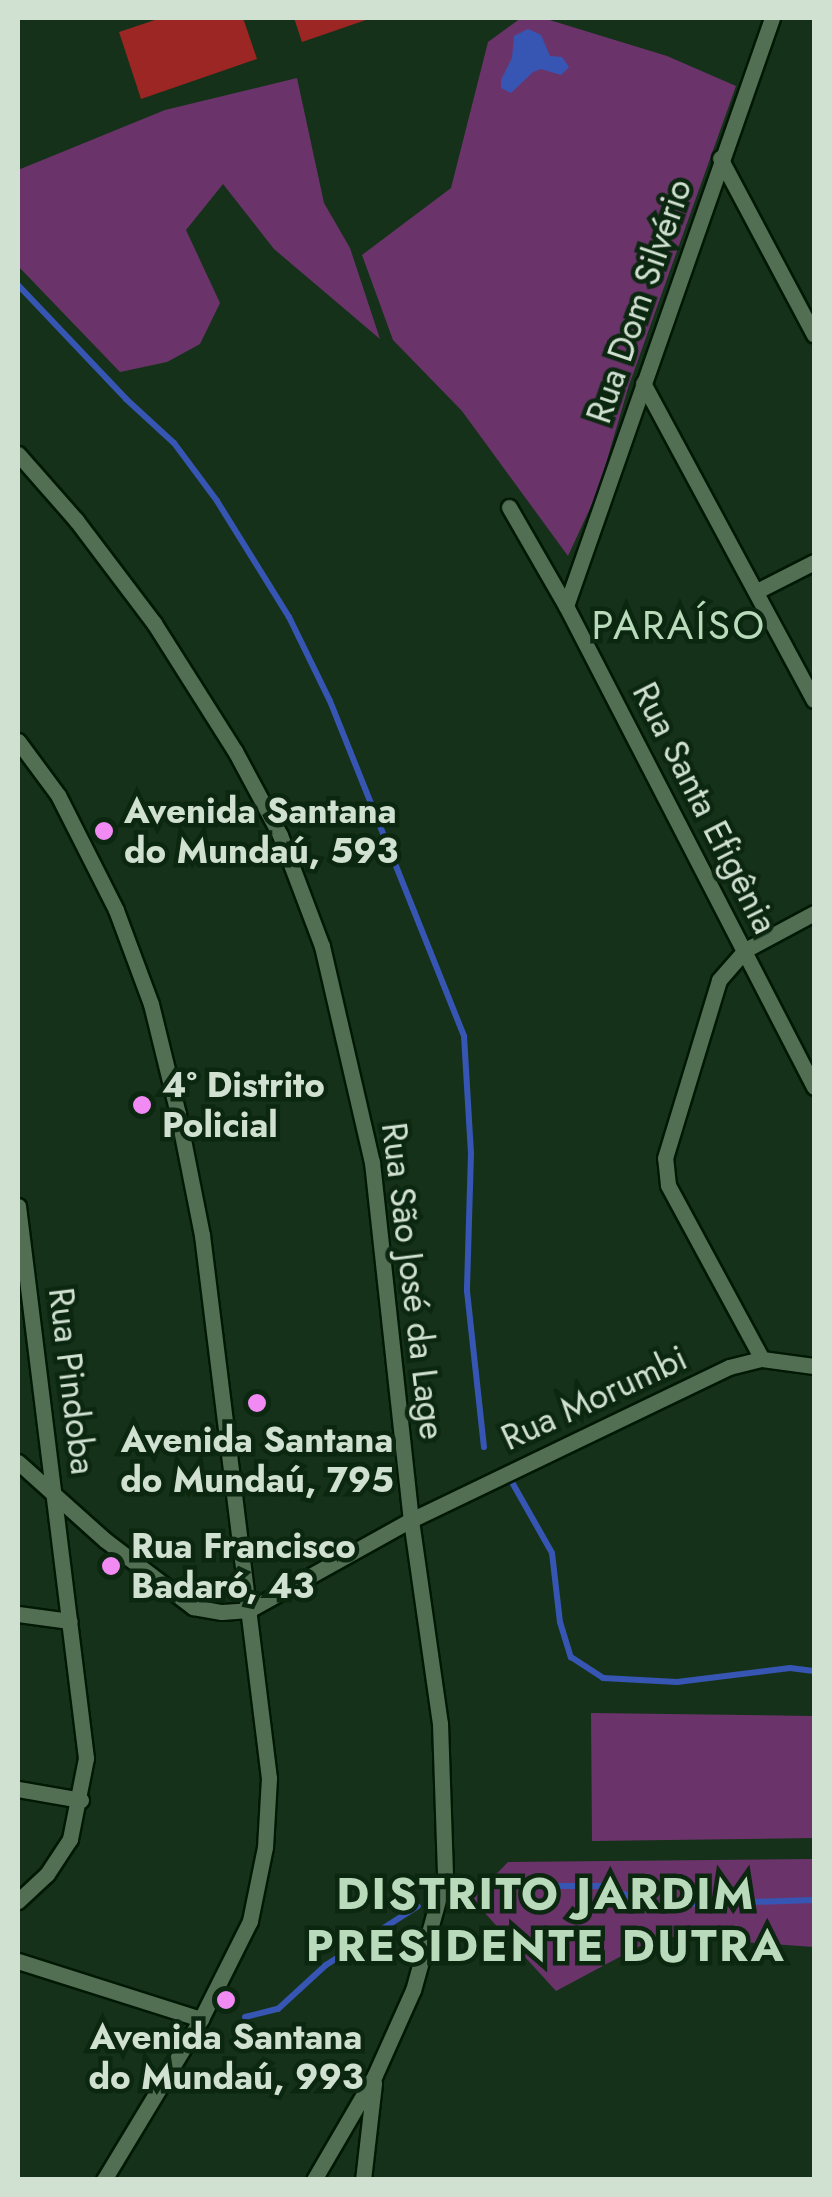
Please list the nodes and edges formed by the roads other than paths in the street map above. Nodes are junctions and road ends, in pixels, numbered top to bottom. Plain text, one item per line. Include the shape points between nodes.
1 (772, 18) edge
2 (720, 158) junction
3 (814, 335) edge
4 (644, 383) junction
5 (18, 454) edge
6 (508, 507) dead end
7 (814, 562) edge
8 (757, 592) junction
9 (566, 606) junction
10 (814, 700) edge
11 (18, 741) edge
12 (814, 913) edge
13 (745, 950) junction
14 (814, 1087) edge
15 (18, 1206) edge
16 (762, 1358) junction
17 (814, 1366) edge
18 (18, 1462) edge
19 (57, 1498) junction
20 (411, 1520) junction
21 (249, 1610) junction
22 (18, 1614) edge
23 (70, 1622) junction
24 (18, 1789) edge
25 (81, 1800) junction
26 (18, 1901) edge
27 (18, 1961) edge
28 (200, 2019) junction
29 (375, 2074) junction
30 (104, 2180) edge
31 (314, 2180) edge
32 (363, 2180) edge

1 - 2 street, Rua Dom Silvério
2 - 3 street
2 - 4 street, Rua Dom Silvério
4 - 8 street
4 - 9 street, Rua Dom Silvério
5 - 20 street, Rua São José da Lage via 113,567 235,751 280,835 322,946 372,1162
6 - 9 street, Rua Santa Efigênia
7 - 8 street
8 - 10 street
9 - 13 street, Rua Santa Efigênia
11 - 21 street via 58,795 116,910 151,1004 202,1236
12 - 13 street
13 - 14 street, Rua Santa Efigênia
13 - 16 street via 719,980 665,1158 668,1185
15 - 19 street, Rua Pindoba
16 - 17 street, Rua Morumbi
16 - 20 street, Rua Morumbi via 729,1367
18 - 19 street
19 - 21 street via 193,1607
19 - 23 street, Rua Pindoba
20 - 21 street, Rua Morumbi
20 - 29 street, Rua São José da Lage via 440,1723 444,1875 413,1990
21 - 28 street via 269,1778 264,1847 250,1921
22 - 23 street
23 - 25 street, Rua Pindoba via 84,1720
24 - 25 street
25 - 26 street, Rua Pindoba via 70,1839
27 - 28 street
28 - 30 street
29 - 31 street, Rua São José da Lage
29 - 32 street

